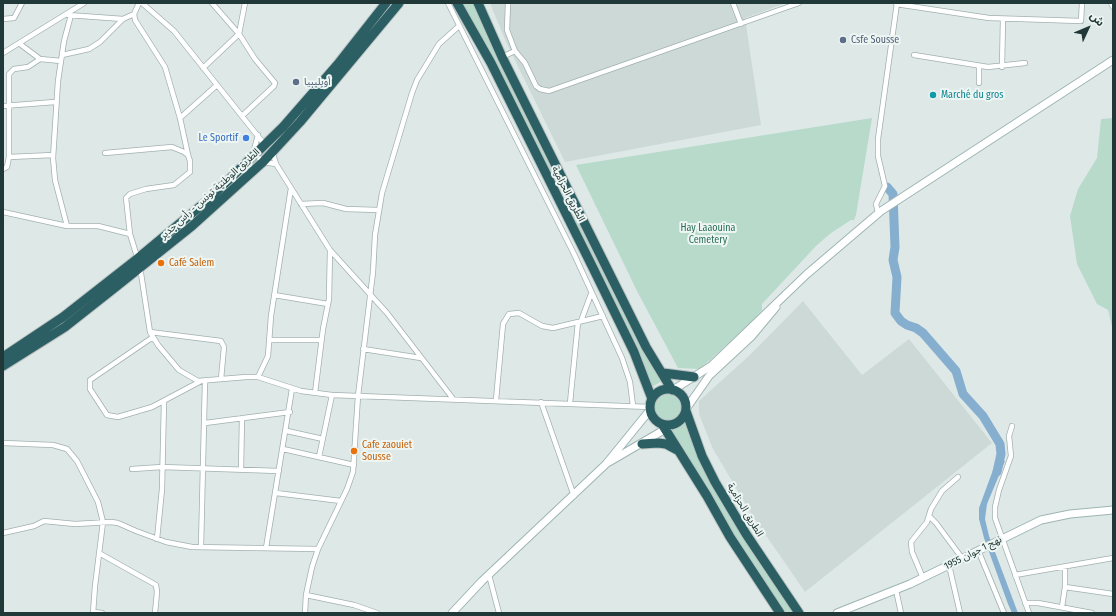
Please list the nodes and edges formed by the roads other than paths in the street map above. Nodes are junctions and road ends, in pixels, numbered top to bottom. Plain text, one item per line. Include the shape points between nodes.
1 (22, 3) edge
2 (84, 3) edge
3 (139, 3) edge
4 (142, 3) edge
5 (212, 3) edge
6 (245, 3) edge
7 (386, 3) edge
8 (399, 3) edge
9 (448, 3) edge
10 (457, 3) edge
11 (478, 3) edge
12 (508, 3) edge
13 (733, 3) edge
14 (799, 3) edge
15 (897, 3) edge
16 (1082, 3) edge
17 (1110, 3) edge
18 (1113, 7) edge
19 (134, 14) junction
20 (69, 15) junction
21 (3, 19) edge
22 (123, 19) junction
23 (1003, 19) junction
24 (741, 24) junction
25 (459, 26) junction
26 (240, 34) junction
27 (20, 44) junction
28 (516, 51) junction
29 (3, 53) edge
30 (914, 54) dead end
31 (62, 55) junction
32 (1113, 55) edge
33 (502, 57) junction
34 (40, 59) junction
35 (1113, 60) edge
36 (61, 61) junction
37 (1025, 63) dead end
38 (979, 66) junction
39 (1002, 67) junction
40 (1101, 67) junction
41 (203, 68) junction
42 (979, 84) dead end
43 (217, 85) junction
44 (55, 102) junction
45 (10, 105) junction
46 (3, 106) edge
47 (242, 116) junction
48 (180, 118) junction
49 (258, 135) junction
50 (266, 145) junction
51 (272, 152) junction
52 (105, 153) dead end
53 (53, 155) junction
54 (188, 155) junction
55 (256, 155) junction
56 (9, 157) junction
57 (263, 162) junction
58 (276, 164) junction
59 (3, 169) edge
60 (291, 188) junction
61 (301, 204) junction
62 (378, 210) junction
63 (3, 212) edge
64 (879, 212) junction
65 (67, 226) junction
66 (130, 234) junction
67 (330, 250) junction
68 (139, 264) junction
69 (591, 294) junction
70 (274, 295) junction
71 (370, 296) junction
72 (779, 302) junction
73 (328, 304) junction
74 (603, 316) junction
75 (580, 322) junction
76 (151, 334) junction
77 (270, 340) junction
78 (321, 340) junction
79 (363, 349) junction
80 (4, 356) edge
81 (421, 358) junction
82 (3, 366) edge
83 (663, 373) junction
84 (258, 377) junction
85 (694, 377) junction
86 (221, 379) junction
87 (203, 381) junction
88 (292, 389) junction
89 (672, 390) junction
90 (315, 393) junction
91 (332, 395) junction
92 (358, 396) junction
93 (454, 400) junction
94 (496, 400) junction
95 (164, 401) junction
96 (541, 402) junction
97 (570, 403) junction
98 (651, 405) junction
99 (633, 406) junction
100 (686, 410) junction
101 (290, 412) junction
102 (242, 418) junction
103 (205, 423) junction
104 (1012, 426) dead end
105 (664, 427) junction
106 (287, 431) junction
107 (323, 439) junction
108 (3, 444) edge
109 (642, 444) junction
110 (283, 449) junction
111 (680, 452) junction
112 (319, 457) junction
113 (606, 464) junction
114 (354, 465) junction
115 (162, 467) junction
116 (132, 469) dead end
117 (204, 469) junction
118 (241, 470) junction
119 (279, 471) junction
120 (958, 477) dead end
121 (276, 493) junction
122 (574, 496) junction
123 (341, 501) junction
124 (1113, 510) edge
125 (930, 517) junction
126 (103, 522) junction
127 (3, 533) edge
128 (1001, 538) junction
129 (157, 539) junction
130 (201, 547) junction
131 (266, 548) junction
132 (982, 548) junction
133 (318, 549) junction
134 (99, 553) junction
135 (962, 558) junction
136 (1113, 558) edge
137 (949, 565) junction
138 (1065, 567) junction
139 (489, 575) junction
140 (1015, 575) junction
141 (923, 578) junction
142 (1065, 587) junction
143 (896, 590) junction
144 (1113, 594) edge
145 (306, 595) junction
146 (1025, 603) junction
147 (1062, 608) junction
148 (94, 612) edge
149 (102, 613) edge
150 (155, 613) edge
151 (305, 613) edge
152 (377, 613) edge
153 (452, 613) edge
154 (499, 613) edge
155 (780, 613) edge
156 (799, 613) edge
157 (837, 613) edge
158 (901, 613) edge
159 (960, 613) edge
160 (1004, 613) edge
161 (1029, 613) edge
162 (1092, 613) edge

1 - 21 street via 14,18
2 - 20 street
3 - 19 street
4 - 41 street via 174,31
5 - 26 street
6 - 26 street
7 - 50 highway, الطريق الوطنية تونس - رأس جدير via 338,64
8 - 51 highway, الطريق الوطنية تونس - رأس جدير
9 - 25 street
10 - 98 highway, الطريق الحزامية via 491,63 634,352
11 - 33 highway, الطريق الحزامية
12 - 28 street via 507,30
13 - 24 street
14 - 24 street
15 - 23 street
15 - 64 street via 878,139 878,156 885,186 876,204
16 - 23 street via 1081,21
17 - 18 street
19 - 22 street
19 - 48 street via 138,27 165,67
20 - 22 street
20 - 27 street
20 - 31 street
22 - 31 street via 100,42 89,49
23 - 39 street
24 - 28 street via 549,91 536,86
25 - 62 street via 439,44 417,80
25 - 69 street via 544,192
26 - 41 street
26 - 47 street via 275,85
27 - 29 street
27 - 34 street
28 - 33 street
30 - 38 street
31 - 36 street
32 - 40 main road
33 - 83 highway, الطريق الحزامية via 646,347
34 - 36 street
34 - 45 street via 10,72
35 - 40 main road
36 - 44 street
37 - 39 street
38 - 39 street
38 - 42 street
40 - 64 main road via 1065,93
41 - 43 street
43 - 47 street
43 - 48 street
44 - 45 street
44 - 53 street
45 - 46 street
45 - 56 street
47 - 49 street
48 - 54 street
49 - 50 street
49 - 55 street via 254,150
50 - 51 street
50 - 55 highway, الطريق الوطنية تونس - رأس جدير
51 - 57 highway, الطريق الوطنية تونس - رأس جدير
51 - 58 street
52 - 54 street via 167,147 176,148
53 - 56 street
53 - 65 street via 55,180
54 - 66 street via 192,166 190,172 174,184 152,187 127,196
55 - 57 street
55 - 68 highway, الطريق الوطنية تونس - رأس جدير
56 - 59 street via 7,167
57 - 58 street
57 - 68 highway, الطريق الوطنية تونس - رأس جدير via 192,226
58 - 60 street
60 - 61 street
60 - 70 street
61 - 62 street via 323,203 346,209
61 - 67 street
62 - 71 street
63 - 65 street
64 - 72 main road via 817,265
65 - 66 street via 98,226
66 - 68 street
67 - 71 street
67 - 73 street
68 - 76 street
68 - 80 highway, الطريق الوطنية تونس - رأس جدير
68 - 82 highway, الطريق الوطنية تونس - رأس جدير via 65,327
69 - 74 street
69 - 75 street
70 - 73 street
70 - 77 street
71 - 79 street
71 - 81 street
72 - 85 main road via 711,366
72 - 100 main road via 751,337 709,376
73 - 78 street
74 - 75 street
74 - 99 street via 626,369
75 - 94 street via 547,328 519,313 509,314 503,324
75 - 97 street
76 - 86 street via 221,341 224,347
76 - 87 street via 179,370
76 - 95 street via 91,377 89,385 111,417 139,411
77 - 78 street
77 - 84 street via 266,362
78 - 90 street
79 - 81 street
79 - 92 street
81 - 93 street
83 - 85 highway
83 - 89 highway, الطريق الحزامية
84 - 86 street
84 - 88 street
85 - 89 main road
86 - 87 street
87 - 95 street
87 - 103 street
88 - 90 street
88 - 101 street
89 - 98 highway via 658,392
89 - 100 highway, الطريق الحزامية via 682,397
90 - 91 street
91 - 92 street
91 - 107 street
92 - 93 street
92 - 114 street
93 - 94 street
94 - 96 street
95 - 115 street
96 - 97 street
96 - 122 street
97 - 99 street
98 - 99 street
98 - 105 highway, الطريق الحزامية via 654,419
98 - 113 main road
100 - 105 highway via 681,419
100 - 156 highway, الطريق الحزامية via 702,456 716,482 746,534
101 - 102 street
101 - 106 street
102 - 103 street
102 - 118 street
103 - 117 street
104 - 128 street via 1009,439 1011,456 995,507 995,518
105 - 109 main road
105 - 111 highway, الطريق الحزامية
106 - 107 street
106 - 110 street
107 - 112 street
108 - 126 street via 53,445 67,449 77,461 98,502
109 - 111 highway via 662,444
109 - 113 main road
110 - 112 street
110 - 119 street
111 - 155 highway, الطريق الحزامية via 730,537
112 - 114 street
113 - 122 main road
114 - 123 street
115 - 116 street
115 - 117 street
115 - 129 street
117 - 118 street
117 - 130 street
118 - 119 street
119 - 121 street
120 - 125 street via 942,491 931,509
121 - 123 street
121 - 131 street
122 - 139 main road
123 - 133 street
124 - 128 main road, نهج 1 جوان 1955 via 1055,516 1025,526
125 - 135 street
125 - 141 street via 910,545
126 - 127 street via 75,524 44,521
126 - 129 street via 118,523
126 - 134 street
128 - 132 main road, نهج 1 جوان 1955
128 - 140 street
129 - 130 street
130 - 131 street
131 - 133 street
132 - 135 main road, نهج 1 جوان 1955
132 - 160 street
133 - 145 street
134 - 148 street via 94,586
134 - 150 street via 156,585 158,592
135 - 137 main road, نهج 1 جوان 1955
136 - 138 street
137 - 141 main road, نهج 1 جوان 1955
137 - 159 street
138 - 140 street
138 - 142 street
139 - 153 main road
139 - 154 street
140 - 146 street
141 - 143 main road, نهج 1 جوان 1955
142 - 144 street
142 - 147 street
143 - 157 main road, نهج 1 جوان 1955
143 - 158 street
145 - 151 street
145 - 152 street via 354,605
146 - 147 street
146 - 161 street
147 - 162 street
148 - 149 street

